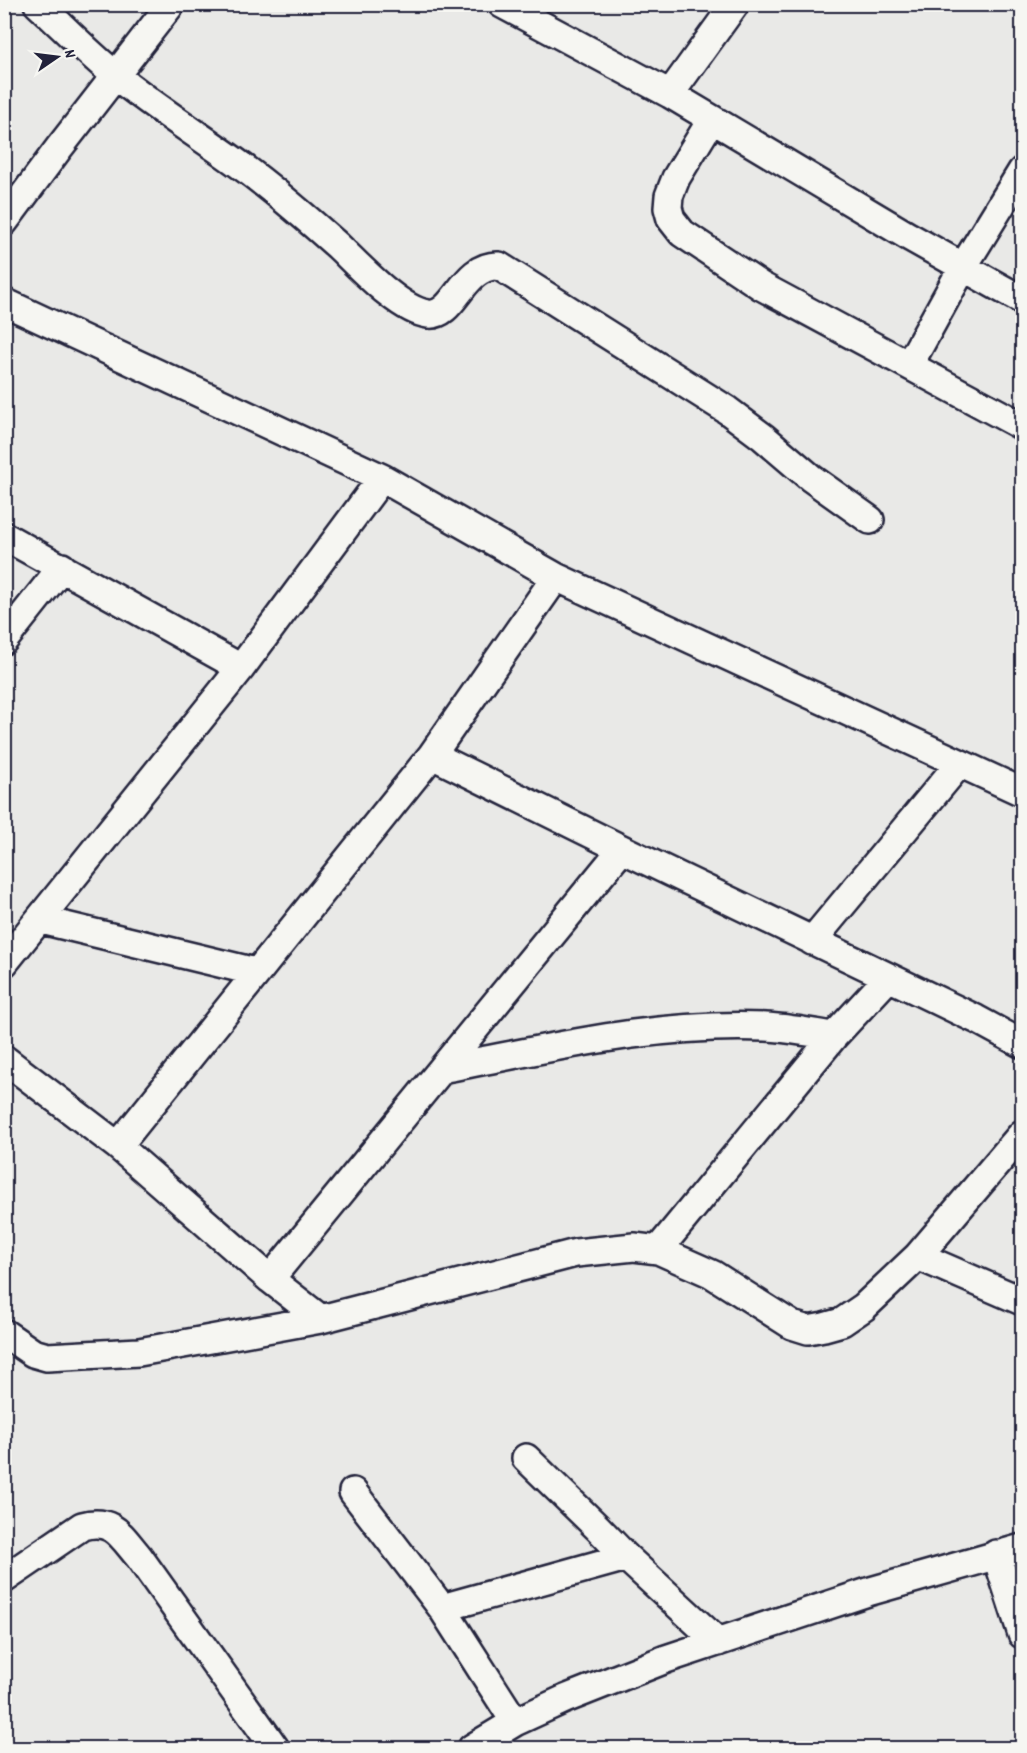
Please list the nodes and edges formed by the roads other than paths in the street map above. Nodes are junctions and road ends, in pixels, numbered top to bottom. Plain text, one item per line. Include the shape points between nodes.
1 (38, 4) edge
2 (171, 4) edge
3 (502, 4) edge
4 (735, 4) edge
5 (116, 75) junction
6 (670, 94) junction
7 (712, 119) junction
8 (1023, 171) edge
9 (4, 222) edge
10 (963, 267) junction
11 (1023, 300) edge
12 (4, 302) edge
13 (909, 365) junction
14 (1023, 426) edge
15 (382, 478) junction
16 (870, 520) dead end
17 (4, 536) edge
18 (62, 567) junction
19 (556, 577) junction
20 (4, 640) edge
21 (242, 668) junction
22 (432, 754) junction
23 (959, 764) junction
24 (1023, 792) edge
25 (622, 849) junction
26 (41, 920) junction
27 (812, 941) junction
28 (4, 963) edge
29 (256, 972) junction
30 (888, 978) junction
31 (834, 1036) junction
32 (1023, 1044) edge
33 (4, 1059) edge
34 (445, 1068) junction
35 (1023, 1134) edge
36 (118, 1146) junction
37 (658, 1250) junction
38 (918, 1256) junction
39 (270, 1279) junction
40 (1023, 1301) edge
41 (321, 1319) junction
42 (4, 1333) edge
43 (526, 1458) dead end
44 (353, 1492) dead end
45 (1023, 1548) edge
46 (996, 1554) junction
47 (626, 1557) junction
48 (4, 1579) edge
49 (442, 1608) junction
50 (1023, 1634) edge
51 (718, 1642) junction
52 (514, 1722) junction
53 (275, 1749) edge
54 (472, 1749) edge

1 - 5 street
2 - 5 street
3 - 6 street
4 - 6 street
5 - 9 street
5 - 16 street via 253,174 399,300 428,314 437,313 479,270 499,266 727,410
6 - 7 street
7 - 10 street
7 - 13 street via 669,196 671,219 682,233 761,286
8 - 10 street
10 - 11 street
10 - 13 street
12 - 15 street
13 - 14 street
15 - 19 street
15 - 21 street
17 - 18 street
18 - 20 street
18 - 21 street
19 - 22 street
19 - 23 street
21 - 26 street
22 - 25 street
22 - 29 street
23 - 24 street
23 - 27 street
25 - 27 street
25 - 34 street
26 - 28 street
26 - 29 street
27 - 30 street
29 - 36 street
30 - 31 street
30 - 32 street
31 - 34 street via 769,1027 645,1031
31 - 37 street
33 - 36 street
34 - 39 street
35 - 38 street
36 - 39 street
37 - 38 street via 712,1274 792,1325 808,1330 842,1322
37 - 41 street via 634,1247 576,1253
38 - 40 street
39 - 41 street
41 - 42 street via 139,1352 63,1357 33,1353
43 - 47 street
44 - 49 street
45 - 46 street
46 - 50 street
46 - 51 street
47 - 49 street
47 - 51 street
48 - 53 street via 82,1526 107,1525 138,1557
49 - 52 street
51 - 52 street via 666,1659
52 - 54 street

